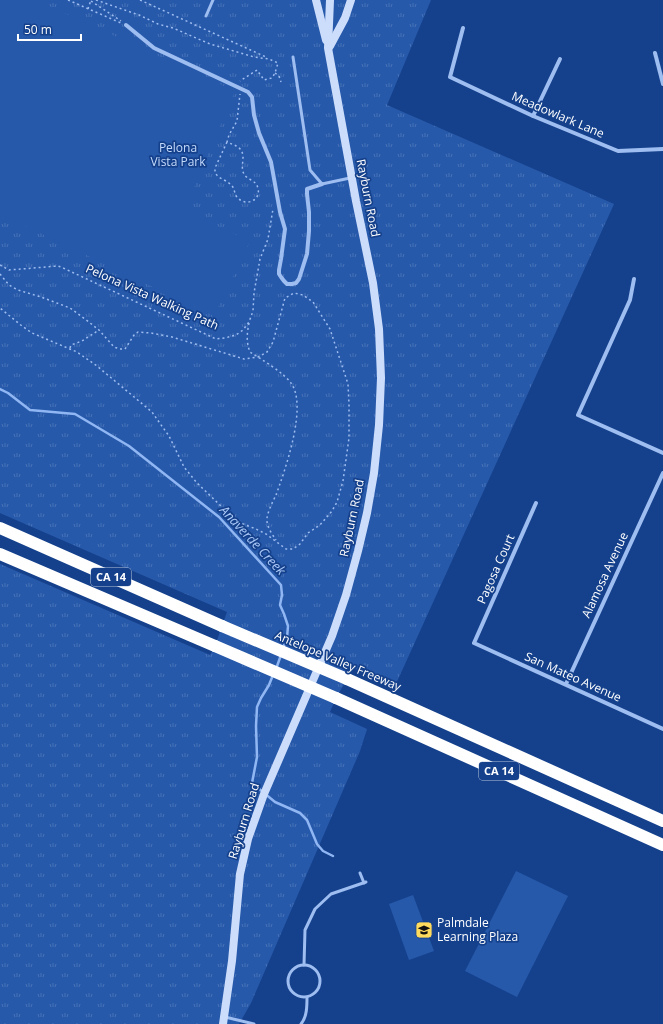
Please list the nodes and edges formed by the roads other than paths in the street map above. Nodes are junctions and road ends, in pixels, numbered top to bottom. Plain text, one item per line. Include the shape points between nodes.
1 (213, 0) edge
2 (316, 0) edge
3 (330, 0) edge
4 (351, 0) edge
5 (206, 16) dead end
6 (126, 25) road end
7 (463, 28) dead end
8 (328, 48) junction
9 (655, 53) dead end
10 (293, 57) dead end
11 (560, 59) dead end
12 (663, 84) edge
13 (533, 116) junction
14 (663, 149) edge
15 (352, 177) junction
16 (322, 184) junction
17 (634, 280) dead end
18 (663, 453) edge
19 (663, 473) edge
20 (536, 503) dead end
21 (0, 528) edge
22 (0, 554) edge
23 (474, 643) joint
24 (566, 684) junction
25 (663, 728) edge
26 (663, 821) edge
27 (663, 845) edge
28 (360, 874) dead end
29 (304, 965) junction
30 (307, 997) junction
31 (224, 1021) edge
32 (254, 1024) edge
33 (301, 1024) edge

1 - 5 lane
2 - 8 street
3 - 8 street, Rayburn Road
4 - 8 street via 345,18
6 - 16 street via 154,48 234,85 252,97 259,133 271,162 285,229 279,274 288,284 299,279 306,254 310,231 308,188
7 - 13 street, Meadowlark Lane via 450,77
8 - 15 street, Rayburn Road
9 - 12 street
10 - 16 lane via 310,170
11 - 13 street
13 - 14 street, Meadowlark Lane via 618,151
15 - 16 lane
15 - 31 street, Rayburn Road via 373,283 379,329 381,378 374,473 358,551 332,636 264,794 248,838 240,874
17 - 18 street via 630,300 578,415
19 - 24 street, Alamosa Avenue
20 - 23 street, Pagosa Court
21 - 26 highway, Antelope Valley Freeway / CA 14, bridge via 347,679
22 - 27 highway, CA 14, bridge via 336,698
23 - 24 street, San Mateo Avenue
24 - 25 street, San Mateo Avenue
28 - 29 lane via 365,882 331,894 315,909 305,930
29 - 30 lane via 314,969 320,979 314,994
29 - 30 lane via 299,965 291,971 288,975 288,985 293,994
30 - 33 lane via 307,1008
31 - 32 lane

